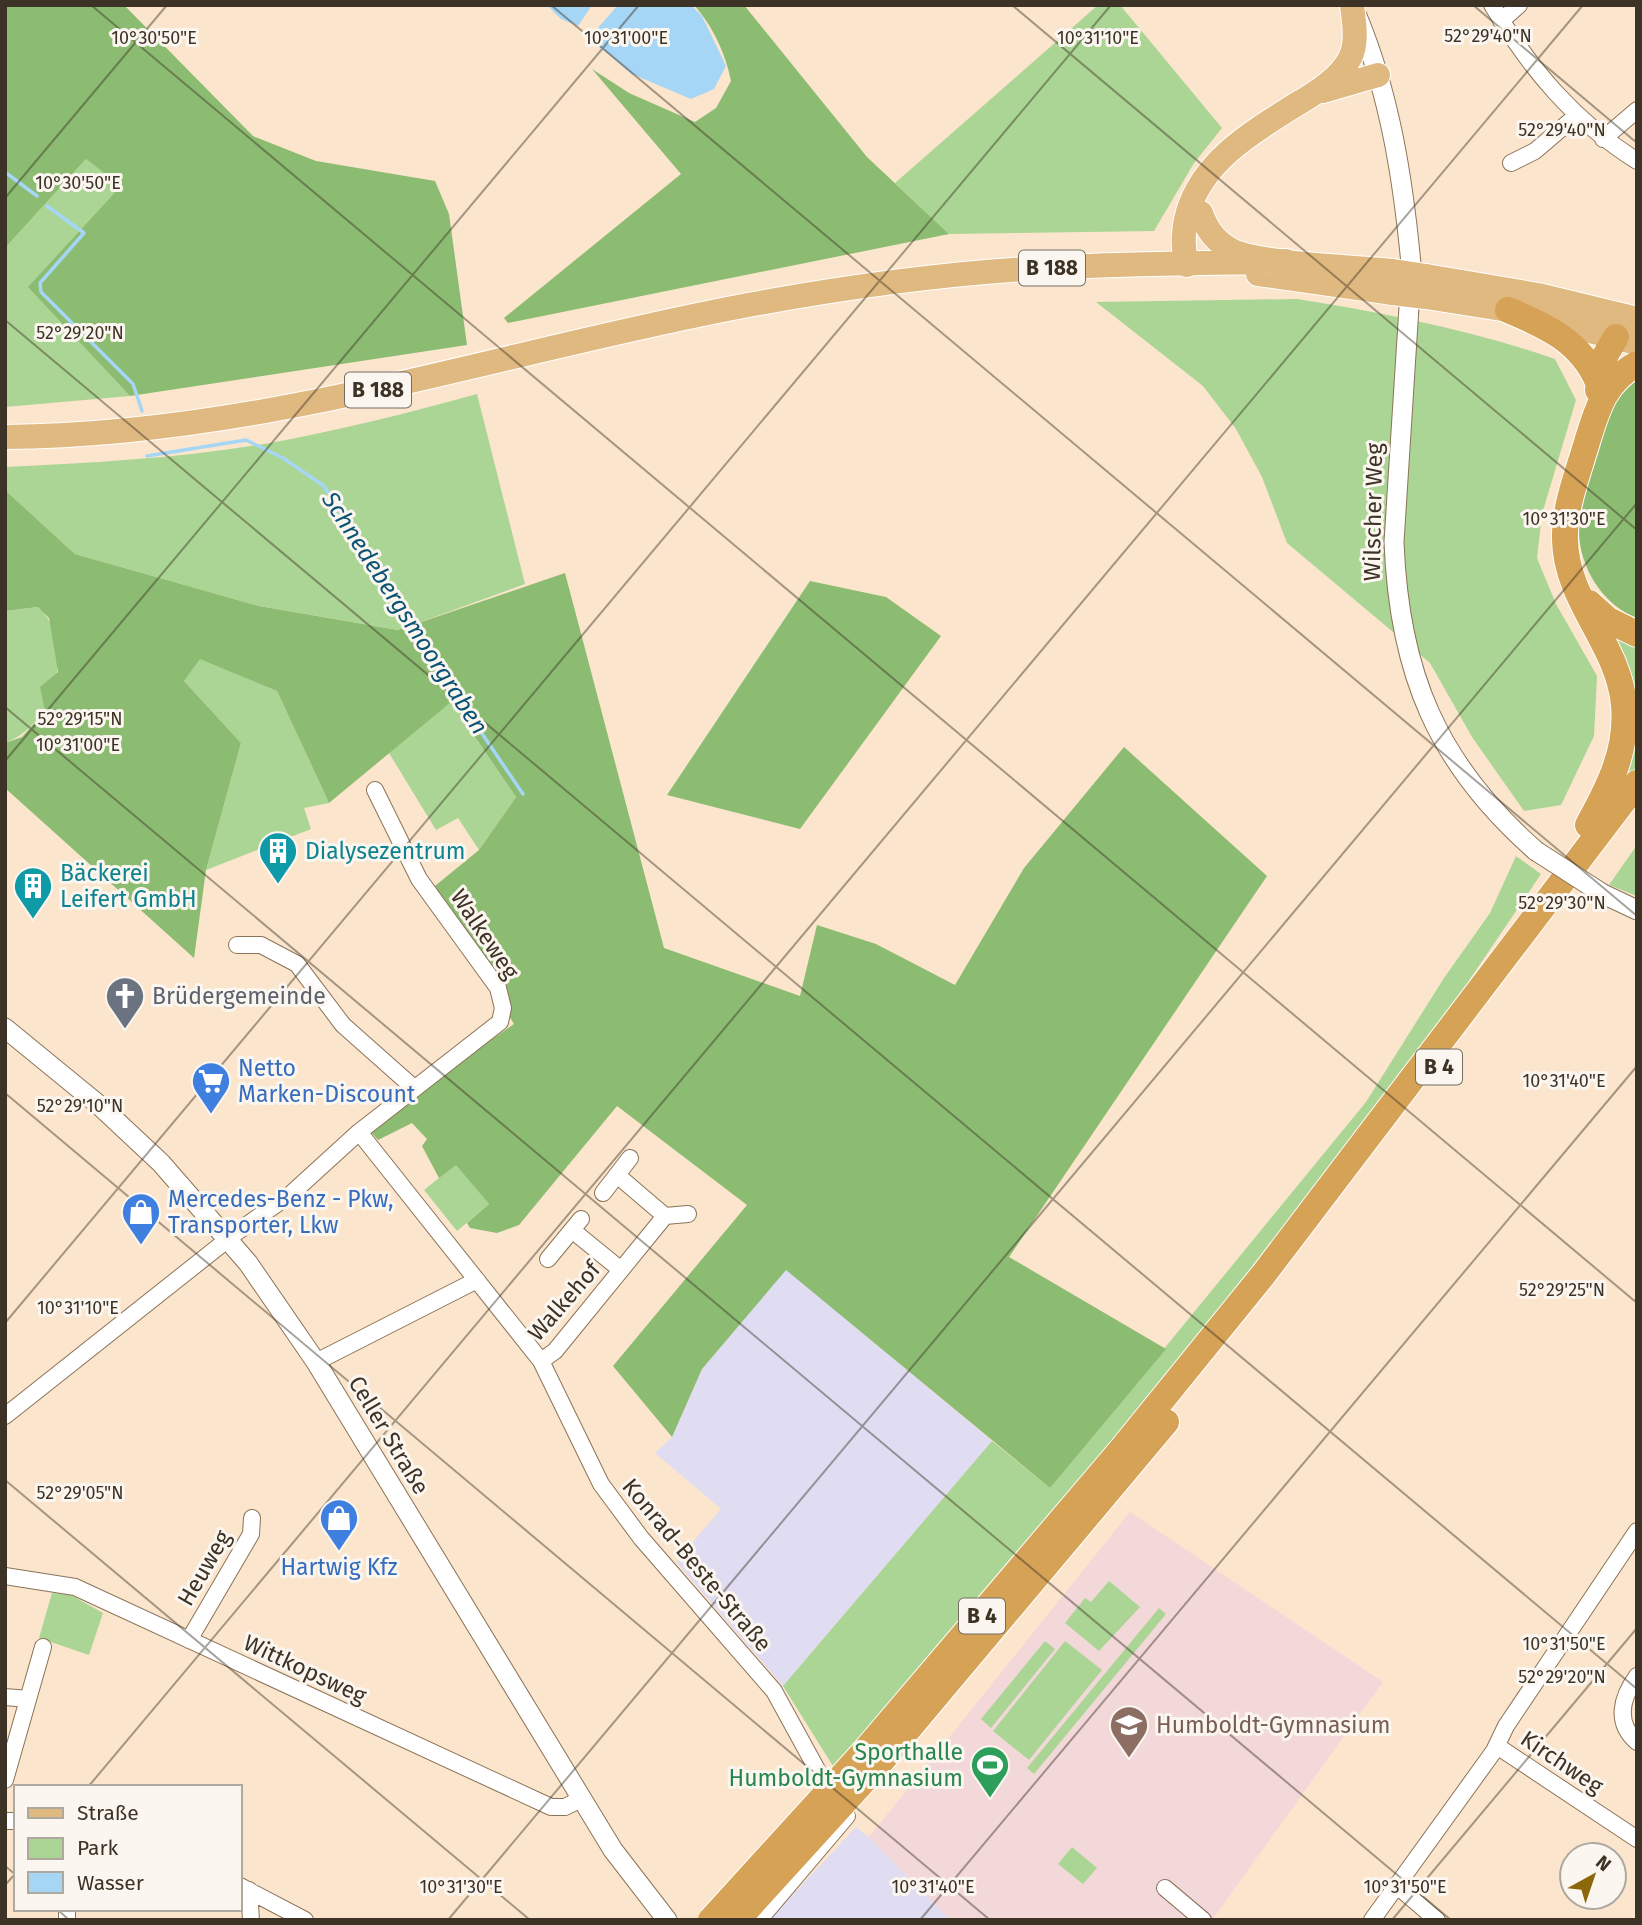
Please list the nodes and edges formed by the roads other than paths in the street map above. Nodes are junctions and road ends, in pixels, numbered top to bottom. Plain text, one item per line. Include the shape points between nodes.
1 (1352, 5) edge
2 (1492, 5) edge
3 (1519, 5) edge
4 (1501, 21) junction
5 (1376, 68) junction
6 (1336, 76) junction
7 (1316, 93) junction
8 (1637, 110) edge
9 (1576, 116) junction
10 (1603, 139) junction
11 (1637, 161) edge
12 (1511, 163) dead end
13 (1194, 217) junction
14 (1286, 261) junction
15 (1134, 265) junction
16 (1187, 265) junction
17 (1410, 285) junction
18 (1508, 310) junction
19 (1629, 333) edge
20 (1637, 364) edge
21 (1601, 391) junction
22 (5, 436) edge
23 (1575, 584) junction
24 (1637, 634) edge
25 (1637, 783) edge
26 (375, 790) dead end
27 (1637, 805) edge
28 (1547, 902) junction
29 (1637, 910) edge
30 (237, 945) dead end
31 (5, 1028) edge
32 (414, 1088) junction
33 (359, 1132) junction
34 (631, 1158) dead end
35 (617, 1175) junction
36 (603, 1193) dead end
37 (688, 1214) dead end
38 (665, 1216) junction
39 (228, 1239) junction
40 (548, 1259) dead end
41 (621, 1270) junction
42 (477, 1280) junction
43 (541, 1361) junction
44 (316, 1362) junction
45 (5, 1416) edge
46 (1123, 1463) junction
47 (252, 1518) dead end
48 (1637, 1531) edge
49 (5, 1576) edge
50 (188, 1640) junction
51 (43, 1647) dead end
52 (1637, 1676) edge
53 (5, 1696) edge
54 (28, 1699) junction
55 (1637, 1742) edge
56 (1497, 1746) junction
57 (872, 1757) junction
58 (5, 1780) edge
59 (581, 1799) junction
60 (1637, 1839) edge
61 (1396, 1885) junction
62 (244, 1888) edge
63 (1165, 1888) dead end
64 (251, 1920) edge
65 (305, 1920) edge
66 (667, 1920) edge
67 (711, 1920) edge
68 (737, 1920) edge
69 (759, 1920) edge
70 (1203, 1920) edge
71 (1372, 1920) edge
72 (1437, 1920) edge

1 - 5 street, Wilscher Weg
1 - 6 main road via 1354,45 1350,59
2 - 4 street
3 - 4 street
4 - 9 street via 1540,77
5 - 6 main road via 1352,66
5 - 7 main road
5 - 17 street, Wilscher Weg via 1396,147
6 - 7 main road
7 - 13 main road via 1213,166 1196,192
8 - 10 street
9 - 10 street
9 - 12 street via 1535,151
10 - 11 street
13 - 14 main road via 1234,252
13 - 15 main road via 1159,252
13 - 16 main road via 1184,245
14 - 16 main road, B 188
14 - 17 main road, B 188
15 - 16 main road, B 188
15 - 22 main road, B 188 via 970,274 819,292 272,411 108,431
16 - 17 main road, B 188
17 - 18 main road, B 188
17 - 19 main road, B 188 via 1606,311
17 - 29 street, Wilscher Weg, bridge via 1395,580 1405,641 1424,702 1452,758 1490,808 1536,850 1603,894
18 - 19 main road, B 188
18 - 21 highway via 1573,345 1584,356
19 - 21 highway
20 - 21 highway
21 - 23 highway via 1565,527 1566,555
23 - 24 highway via 1594,610
23 - 28 highway via 1617,670 1624,724 1612,779
25 - 28 highway, B 4
26 - 32 street, Walkeweg via 419,879 498,988 503,1008 500,1022
27 - 46 highway, B 4
28 - 46 highway, B 4
30 - 32 street via 261,945 297,964 343,1026
31 - 39 street, Celler Straße via 161,1163
32 - 33 street, Walkeweg
33 - 39 street, Walkeweg via 291,1194
33 - 42 street, Konrad-Beste-Straße
34 - 35 street
35 - 36 street
35 - 38 street
37 - 38 street
38 - 41 street, Walkehof
39 - 44 street, Celler Straße
39 - 45 street, Walkeweg
40 - 41 street, Walkehof via 577,1225
41 - 43 street, Walkehof via 555,1351
42 - 43 street, Konrad-Beste-Straße
42 - 44 street
43 - 69 street, Konrad-Beste-Straße via 601,1484 641,1538 774,1691 837,1806 847,1816
44 - 59 street, Celler Straße
46 - 57 highway, B 4
47 - 50 street, Heuweg via 251,1534
48 - 56 street
49 - 50 street, Wittkopsweg via 75,1587
50 - 59 street, Wittkopsweg via 551,1807 565,1807
51 - 54 street
52 - 55 street via 1623,1698 1622,1711 1626,1728
53 - 54 street
54 - 58 street
56 - 60 street, Kirchweg
56 - 61 street
57 - 67 highway, B 4, bridge
57 - 68 highway, B 4, bridge
59 - 66 street, Celler Straße
61 - 71 street
61 - 72 street
62 - 64 street
62 - 65 street
63 - 70 street

